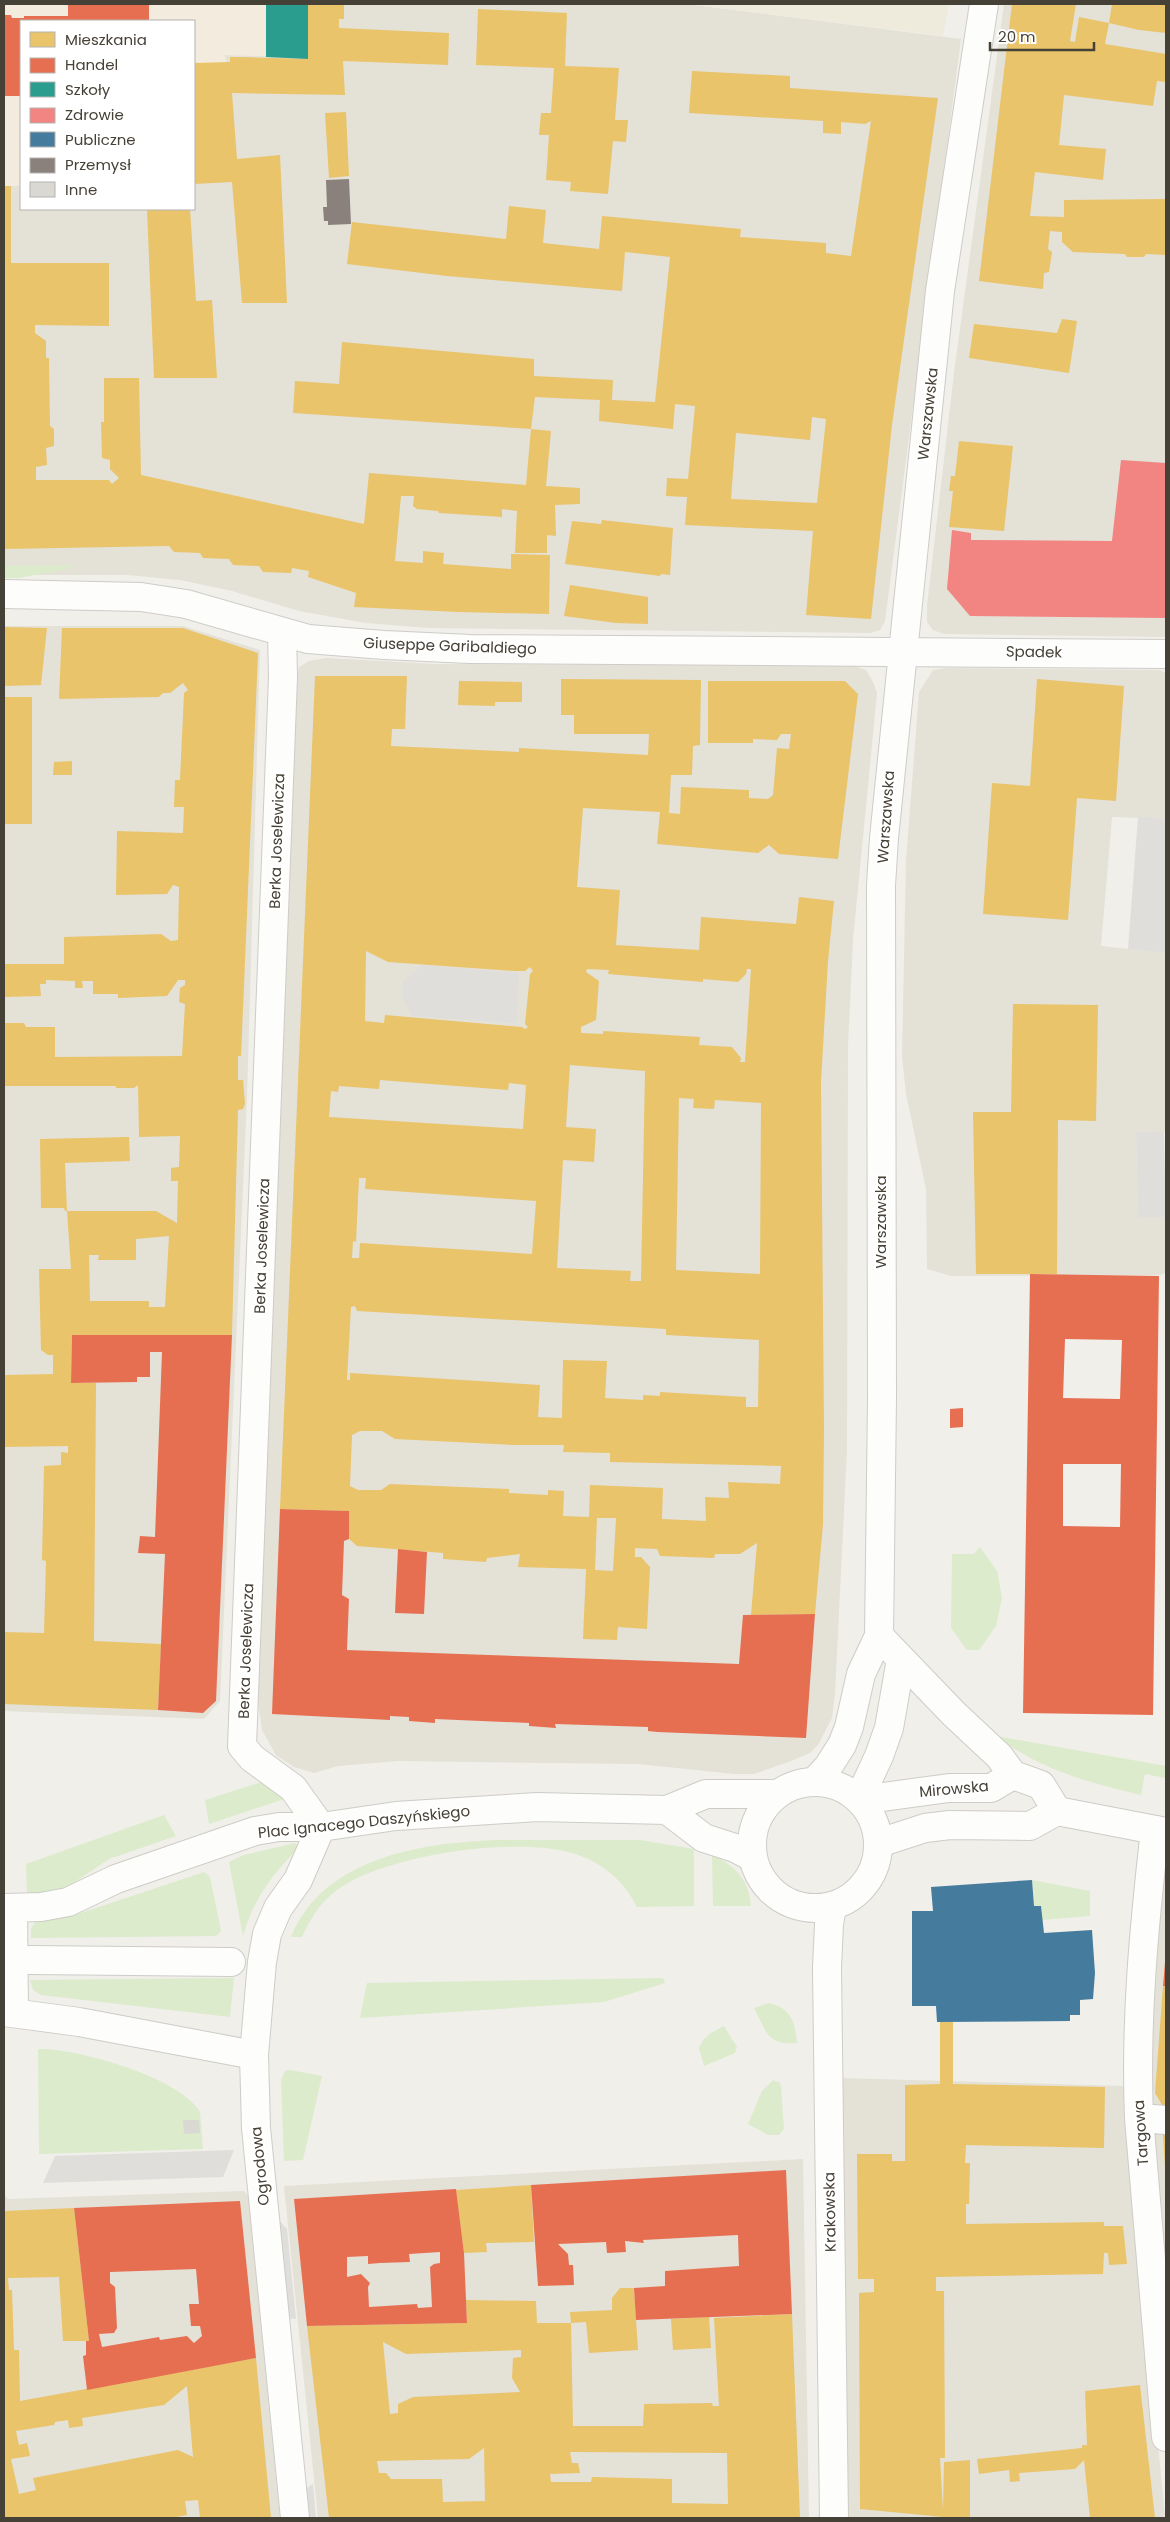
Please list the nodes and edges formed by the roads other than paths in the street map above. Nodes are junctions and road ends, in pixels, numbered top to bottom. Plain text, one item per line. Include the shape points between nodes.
1 (984, 4) edge
2 (4, 594) edge
3 (282, 632) junction
4 (902, 650) junction
5 (1166, 654) edge
6 (879, 1636) junction
7 (901, 1658) junction
8 (1013, 1775) junction
9 (815, 1781) junction
10 (777, 1794) junction
11 (860, 1800) junction
12 (667, 1810) junction
13 (1057, 1811) junction
14 (321, 1827) junction
15 (1161, 1831) edge
16 (879, 1843) junction
17 (752, 1857) junction
18 (832, 1907) junction
19 (9, 1908) edge
20 (30, 1960) dead end
21 (231, 1962) dead end
22 (9, 2012) edge
23 (254, 2055) junction
24 (1139, 2118) junction
25 (1166, 2120) edge
26 (1166, 2437) edge
27 (295, 2518) edge
28 (834, 2518) edge

1 - 4 street, Warszawska via 940,291
2 - 3 street, Giuseppe Garibaldiego via 141,597 186,604
3 - 4 street, Giuseppe Garibaldiego via 330,642 470,649
3 - 14 street, Berka Joselewicza via 242,1746 252,1758 293,1788
4 - 5 street, Spadek
4 - 6 street, Warszawska via 881,885
6 - 7 street
6 - 9 street, Warszawska via 861,1674 842,1745
7 - 8 street via 999,1756
7 - 11 street via 889,1728
8 - 11 street, Mirowska via 991,1788 949,1788
8 - 13 street via 1041,1785
9 - 10 street, Plac Ignacego Daszyńskiego via 795,1784
9 - 11 street, Plac Ignacego Daszyńskiego via 846,1789
10 - 12 street, Plac Ignacego Daszyńskiego via 706,1794
10 - 17 street, Plac Ignacego Daszyńskiego via 764,1806 755,1822 751,1838
11 - 16 street, Plac Ignacego Daszyńskiego via 874,1820
12 - 14 street, Plac Ignacego Daszyńskiego via 537,1806 396,1816
12 - 17 street via 704,1838
13 - 15 street
13 - 16 street via 1030,1826 950,1825 926,1828
14 - 19 street, Plac Ignacego Daszyńskiego via 279,1827 255,1831 116,1879 68,1902
14 - 23 street, Ogrodowa via 298,1880 278,1908 267,1934
15 - 24 street, Targowa via 1138,2009
16 - 18 street, Plac Ignacego Daszyńskiego via 876,1864 866,1883 851,1898
17 - 18 street, Plac Ignacego Daszyńskiego via 772,1893 790,1904 811,1909
18 - 28 street, Krakowska via 827,1978
19 - 22 street
20 - 21 street
22 - 23 street
23 - 27 street, Ogrodowa via 256,2128
24 - 25 street
24 - 26 street, Targowa

